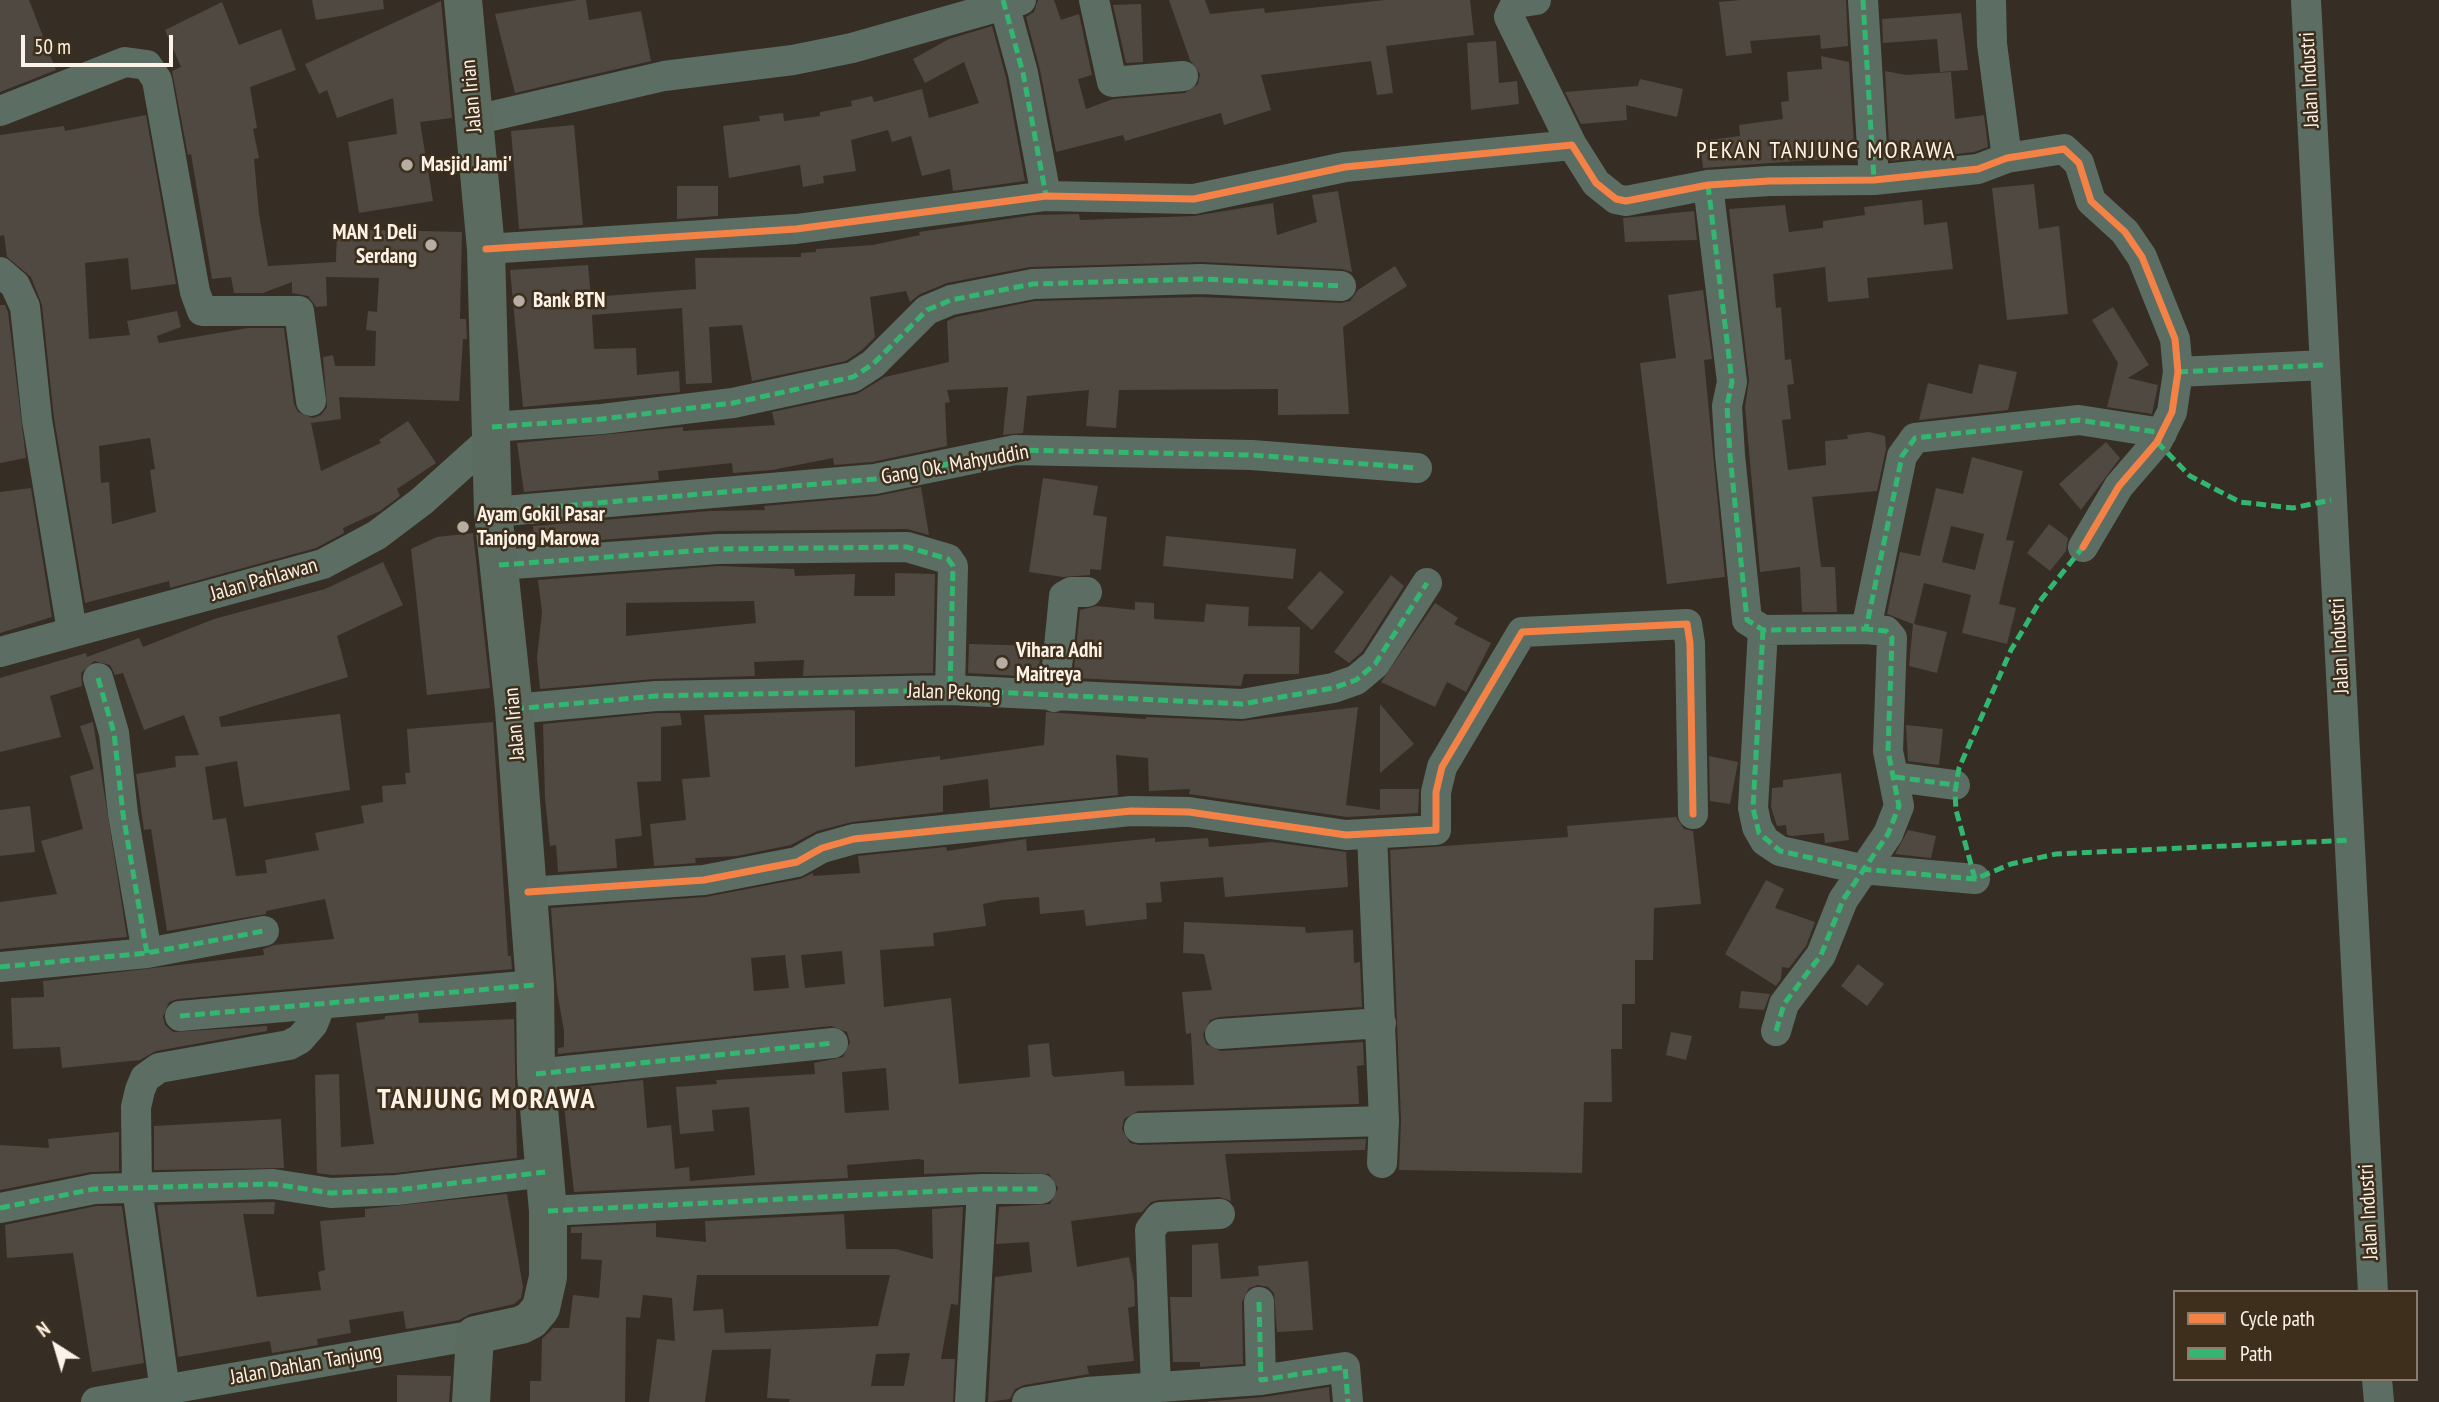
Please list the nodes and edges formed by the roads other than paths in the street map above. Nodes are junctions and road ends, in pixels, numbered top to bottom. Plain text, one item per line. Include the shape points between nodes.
1 (463, 0) edge
2 (1094, 0) edge
3 (1536, 0) edge
4 (1863, 0) edge
5 (1992, 0) edge
6 (2306, 0) edge
7 (1009, 1) edge
8 (1183, 76) dead end
9 (0, 110) edge
10 (475, 120) junction
11 (1572, 145) junction
12 (2007, 158) junction
13 (1874, 180) junction
14 (1707, 185) junction
15 (1046, 195) junction
16 (486, 249) junction
17 (0, 272) edge
18 (1341, 286) dead end
19 (2324, 365) junction
20 (2178, 372) junction
21 (311, 401) dead end
22 (492, 433) junction
23 (2162, 433) junction
24 (1417, 468) dead end
25 (493, 512) junction
26 (2083, 547) dead end
27 (499, 565) junction
28 (1427, 583) dead end
29 (1087, 592) dead end
30 (1866, 629) junction
31 (1763, 630) junction
32 (72, 631) junction
33 (0, 652) edge
34 (98, 678) dead end
35 (950, 690) junction
36 (1054, 697) junction
37 (514, 709) junction
38 (1895, 777) junction
39 (1955, 785) dead end
40 (1693, 814) dead end
41 (1372, 834) junction
42 (1861, 869) junction
43 (1975, 878) dead end
44 (528, 892) junction
45 (264, 931) dead end
46 (147, 953) junction
47 (0, 967) edge
48 (534, 985) junction
49 (321, 1004) junction
50 (180, 1016) dead end
51 (1381, 1023) junction
52 (1776, 1031) dead end
53 (1220, 1034) dead end
54 (833, 1043) dead end
55 (536, 1074) junction
56 (1384, 1122) junction
57 (1139, 1128) dead end
58 (1382, 1163) dead end
59 (545, 1172) junction
60 (137, 1188) junction
61 (982, 1189) junction
62 (1041, 1189) dead end
63 (0, 1208) edge
64 (548, 1211) junction
65 (1220, 1214) dead end
66 (2373, 1290) edge
67 (1259, 1302) dead end
68 (475, 1335) junction
69 (1261, 1380) junction
70 (2377, 1381) edge
71 (1156, 1388) junction
72 (165, 1391) junction
73 (96, 1402) edge
74 (471, 1402) edge
75 (970, 1402) edge
76 (1027, 1402) edge
77 (1348, 1402) edge
78 (2379, 1402) edge

1 - 10 main road, Jalan Irian
2 - 8 street via 1112,82
3 - 11 street via 1516,3 1509,17
4 - 13 street
5 - 12 street
6 - 19 street, Jalan Industri
7 - 10 street via 852,48 664,76
7 - 15 street
9 - 21 street via 125,62 147,65 157,80 202,311 299,311
10 - 16 main road, Jalan Irian
11 - 14 street via 1585,169 1616,199
11 - 15 street via 1345,167 1194,199
12 - 13 street via 1978,169
12 - 20 street via 2056,148 2075,157 2091,201 2125,232 2142,257 2175,339
13 - 14 street
14 - 31 street via 1732,382 1727,406 1730,455 1747,620
15 - 16 street via 796,229
16 - 22 main road, Jalan Irian
17 - 32 street via 15,285 25,307 37,420
18 - 22 street via 1201,279 1033,284 951,300 928,310 873,364 853,377 733,403
19 - 20 street
19 - 66 street, Jalan Industri
20 - 23 street via 2172,412
22 - 25 main road, Jalan Irian
22 - 32 street, Jalan Pahlawan via 422,501 377,535 323,564
23 - 26 street via 2119,486
23 - 30 street via 2079,420 1915,438 1902,456
24 - 25 street, Gang Ok. Mahyuddin via 1252,455 1015,450 875,480
25 - 27 main road, Jalan Irian
27 - 35 street via 718,549 907,548 927,553 948,559 953,566
27 - 37 main road, Jalan Irian
28 - 36 street, Jalan Pekong via 1375,664 1356,680 1334,688 1242,704
29 - 36 street via 1064,596
30 - 31 street
30 - 38 street via 1886,631 1892,638 1888,751
31 - 42 street via 1753,808 1757,827 1765,841 1780,851
32 - 33 street, Jalan Pahlawan
34 - 46 street via 114,733
35 - 36 street, Jalan Pekong
35 - 37 street, Jalan Pekong via 656,696
37 - 44 main road, Jalan Irian
38 - 39 street
38 - 42 street via 1899,806 1893,824
40 - 41 street via 1687,624 1522,632 1442,767 1436,792 1436,830
41 - 44 street via 1284,827 1189,812 1131,811 854,839 822,848 797,862 704,880
41 - 51 street
42 - 43 street
42 - 52 street via 1821,955 1784,1004
44 - 48 main road, Jalan Irian
45 - 46 street
46 - 47 street
48 - 49 street
48 - 55 main road, Jalan Irian
49 - 50 street
49 - 60 street via 313,1024 289,1045 159,1068 145,1077 136,1107
51 - 53 street
51 - 56 street
54 - 55 street
55 - 59 main road, Jalan Irian
56 - 57 street
56 - 58 street
59 - 60 street via 397,1190 344,1192 273,1184
59 - 64 main road, Jalan Irian
60 - 63 street via 94,1189
60 - 72 street
61 - 62 street
61 - 64 street
61 - 75 street
64 - 68 main road, Jalan Irian via 548,1276 541,1308 521,1325
65 - 71 street via 1160,1217 1150,1230
67 - 69 street
68 - 72 street, Jalan Dahlan Tanjung
68 - 74 main road
69 - 71 street
69 - 77 street via 1345,1367
70 - 78 street
71 - 76 street
72 - 73 street, Jalan Dahlan Tanjung

